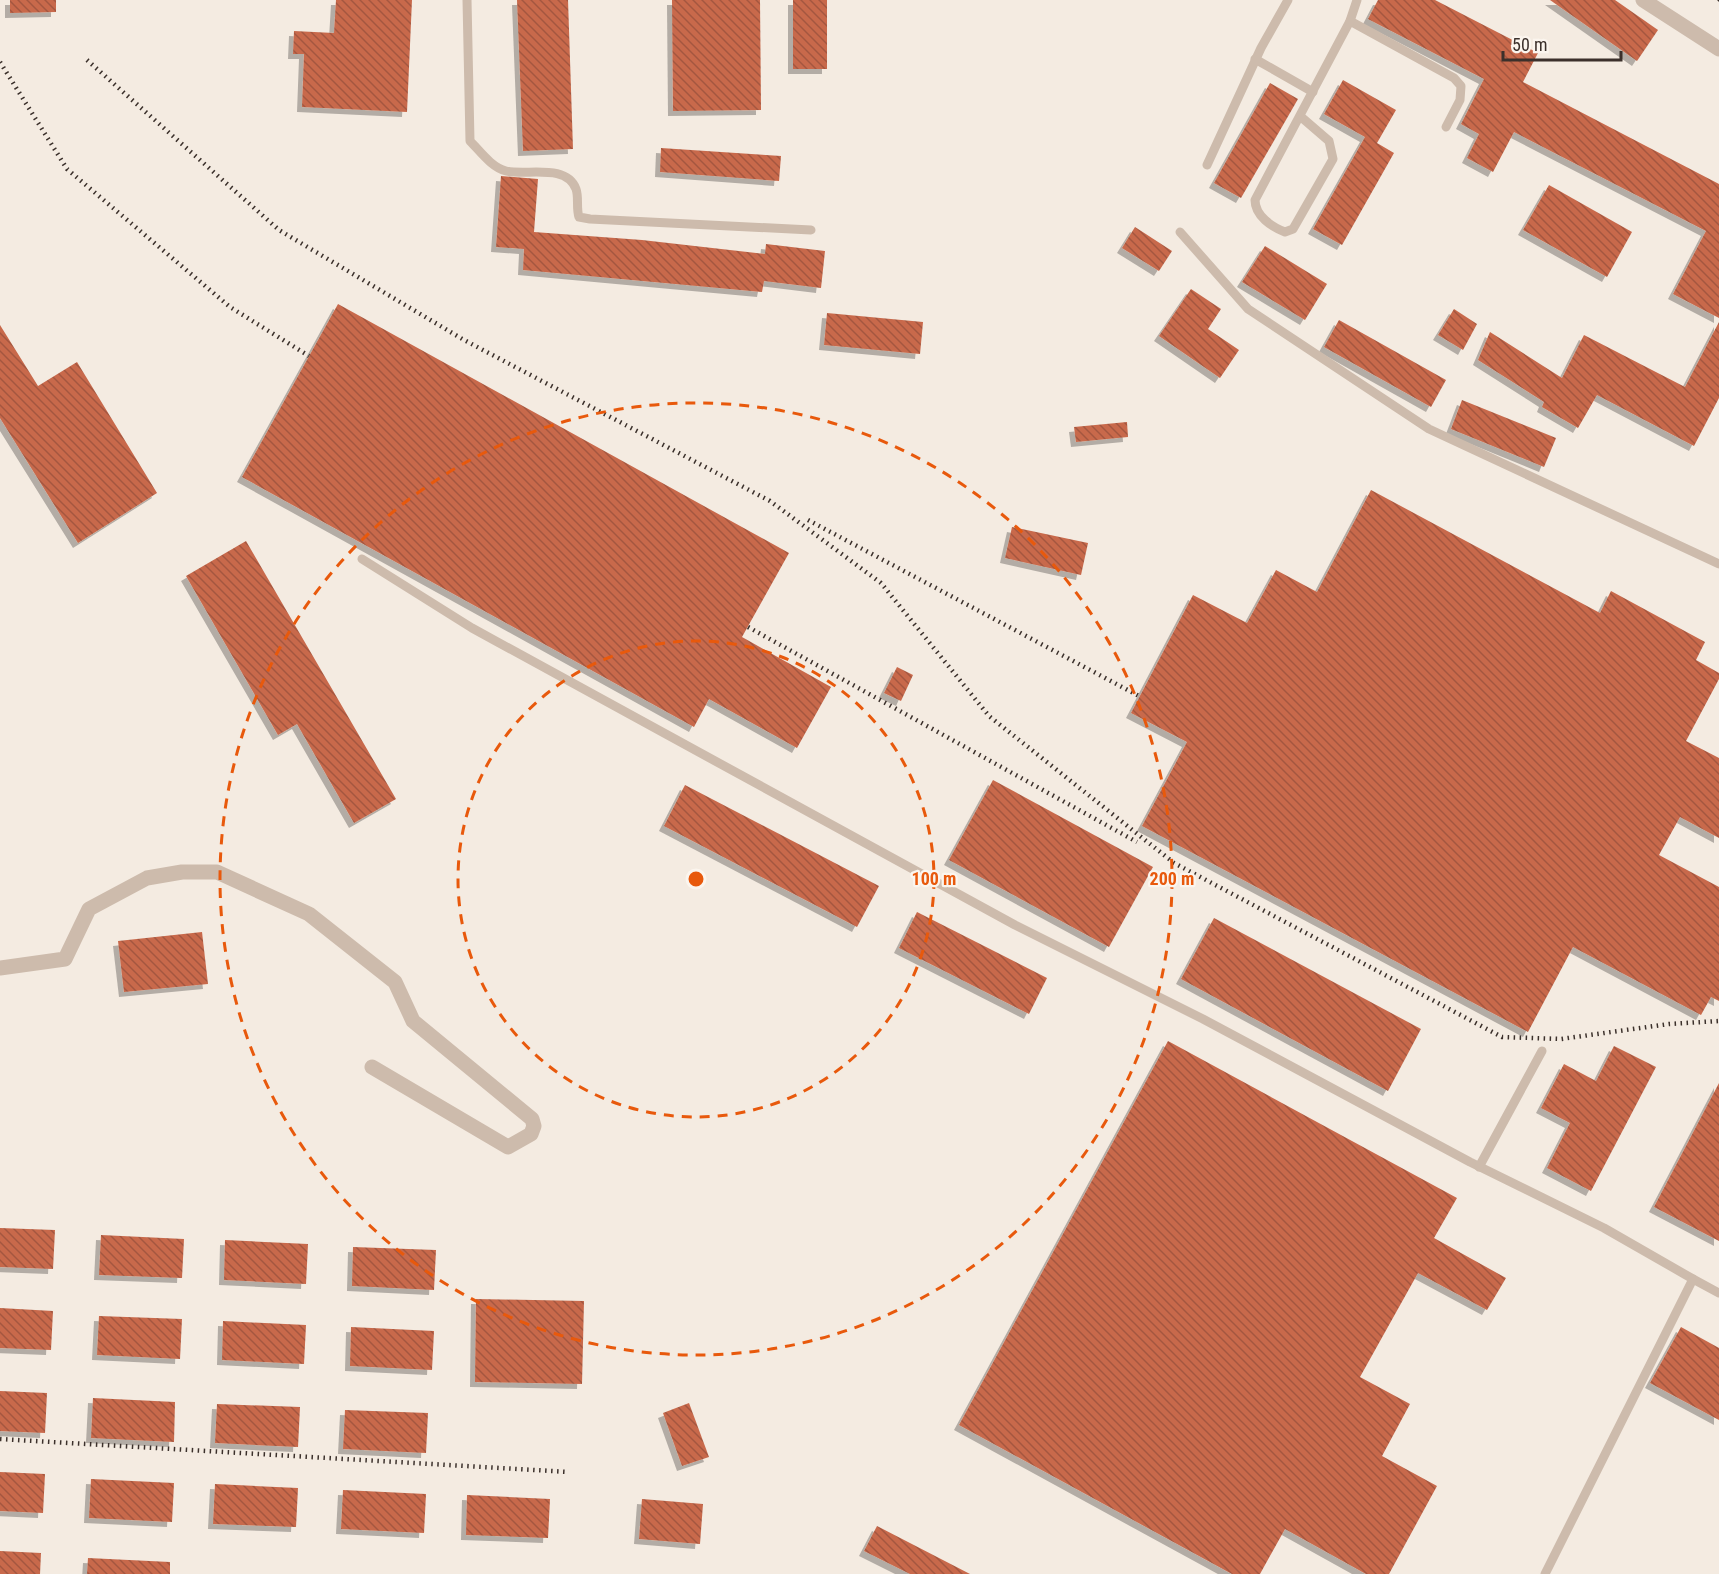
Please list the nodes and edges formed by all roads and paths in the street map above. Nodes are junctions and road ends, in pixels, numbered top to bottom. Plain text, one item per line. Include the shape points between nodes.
1 (467, 0) edge
2 (1288, 0) edge
3 (1357, 0) edge
4 (1643, 0) edge
5 (1350, 21) junction
6 (1719, 49) edge
7 (1255, 59) junction
8 (1312, 92) junction
9 (1300, 116) junction
10 (1446, 127) dead end
11 (1207, 165) dead end
12 (811, 230) dead end
13 (1180, 232) dead end
14 (362, 559) dead end
15 (1719, 564) edge
16 (0, 968) edge
17 (1542, 1052) dead end
18 (372, 1067) dead end
19 (1479, 1167) junction
20 (1693, 1279) junction
21 (1719, 1293) edge
22 (1545, 1574) edge

1 - 12 lane via 470,141 496,167 567,177 576,189 579,217
2 - 7 lane
3 - 5 lane
4 - 6 street
5 - 8 lane
5 - 10 lane via 1454,78 1461,86 1460,99
7 - 8 lane
7 - 11 lane
8 - 9 lane
9 - 9 lane via 1256,201 1261,217 1285,232 1294,227 1333,159 1329,141
13 - 15 lane via 1248,309 1429,429
14 - 19 lane via 472,628 1015,925 1203,1018
16 - 18 street via 64,959 89,909 147,878 217,872 309,914 395,982 413,1021 532,1119 531,1134 508,1147
17 - 19 lane
19 - 20 lane via 1604,1228
20 - 21 lane
20 - 22 lane

